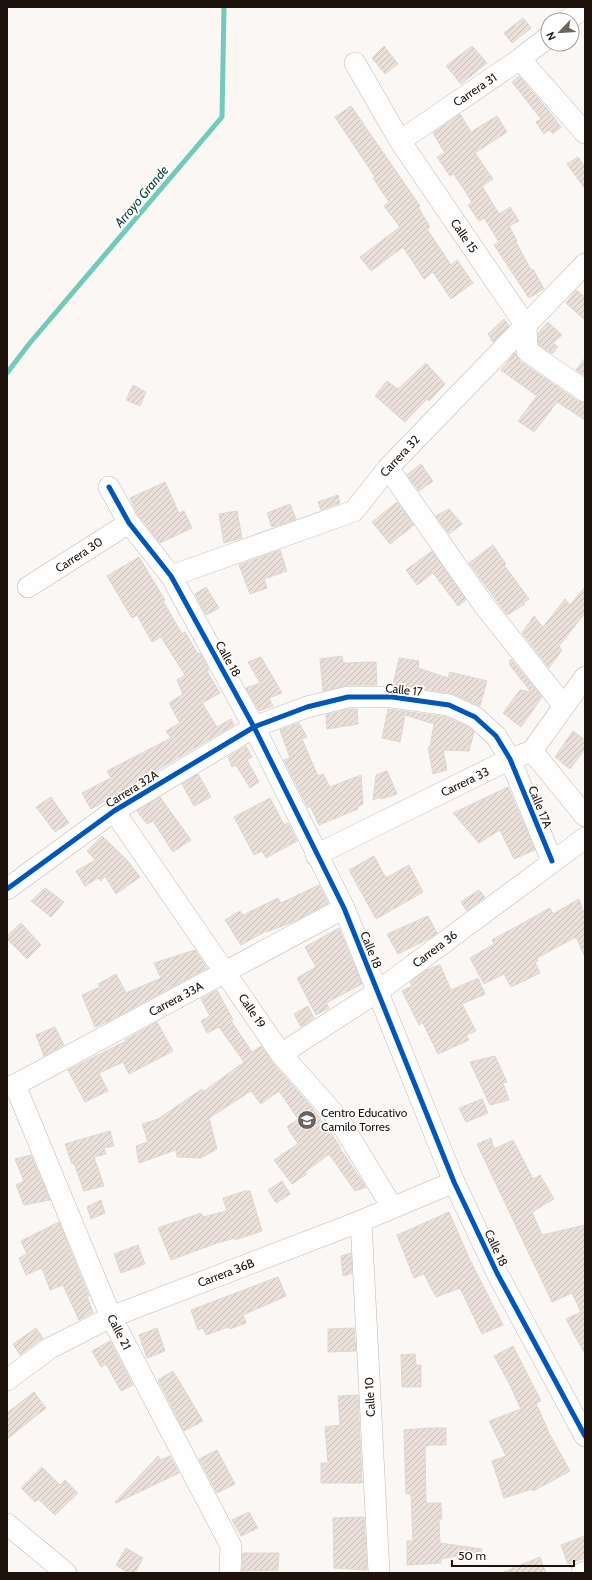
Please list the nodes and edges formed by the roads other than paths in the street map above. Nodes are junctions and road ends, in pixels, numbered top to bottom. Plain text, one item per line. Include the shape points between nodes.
1 (540, 44) edge
2 (520, 60) junction
3 (355, 63) dead end
4 (585, 133) edge
5 (400, 141) junction
6 (585, 264) edge
7 (526, 326) junction
8 (585, 391) edge
9 (388, 468) junction
10 (109, 487) dead end
11 (129, 523) junction
12 (171, 576) junction
13 (28, 587) dead end
14 (585, 677) edge
15 (564, 706) junction
16 (254, 727) junction
17 (532, 751) junction
18 (510, 760) junction
19 (114, 812) junction
20 (585, 816) edge
21 (585, 838) edge
22 (316, 855) junction
23 (552, 862) junction
24 (7, 889) edge
25 (344, 908) junction
26 (226, 973) junction
27 (377, 992) junction
28 (281, 1054) junction
29 (11, 1086) edge
30 (454, 1182) junction
31 (392, 1207) junction
32 (361, 1221) junction
33 (111, 1317) junction
34 (7, 1380) edge
35 (585, 1436) edge
36 (7, 1524) edge
37 (66, 1573) edge
38 (230, 1573) edge
39 (379, 1573) edge

1 - 2 street, Carrera 31
2 - 4 street
2 - 5 street, Carrera 31
3 - 5 street, Calle 15
5 - 7 street, Calle 15
6 - 7 street, Carrera 32
7 - 8 street via 527,351
7 - 9 street, Carrera 32
9 - 12 street, Carrera 32 via 354,511
9 - 15 street via 483,604
10 - 11 street, Calle 18
11 - 12 street, Calle 18
11 - 13 street, Carrera 30
12 - 16 street, Calle 18
14 - 15 street
15 - 17 street
16 - 18 street, Calle 17 via 307,707 348,697 392,697 450,705 475,716 496,736
16 - 19 street, Carrera 32A
16 - 22 street, Calle 18
17 - 18 street, Carrera 33
17 - 20 street
18 - 22 street, Carrera 33
18 - 23 street, Calle 17A
19 - 24 street, Carrera 32A
19 - 26 street, Calle 19
21 - 23 street, Carrera 36
22 - 25 street, Calle 18
23 - 27 street, Carrera 36
25 - 26 street, Carrera 33A
25 - 27 street, Calle 18
26 - 28 street, Calle 19
26 - 29 street, Carrera 33A
27 - 28 street, Carrera 36
27 - 30 street, Calle 18
28 - 31 street, Calle 19 via 338,1118
29 - 33 street, Calle 21
30 - 31 street, Carrera 36B
30 - 35 street, Calle 18 via 497,1273
31 - 32 street, Carrera 36B
32 - 33 street, Carrera 36B
32 - 39 street, Calle 10
33 - 34 street, Carrera 36B via 50,1348
33 - 38 street, Calle 21 via 231,1546
36 - 37 street

